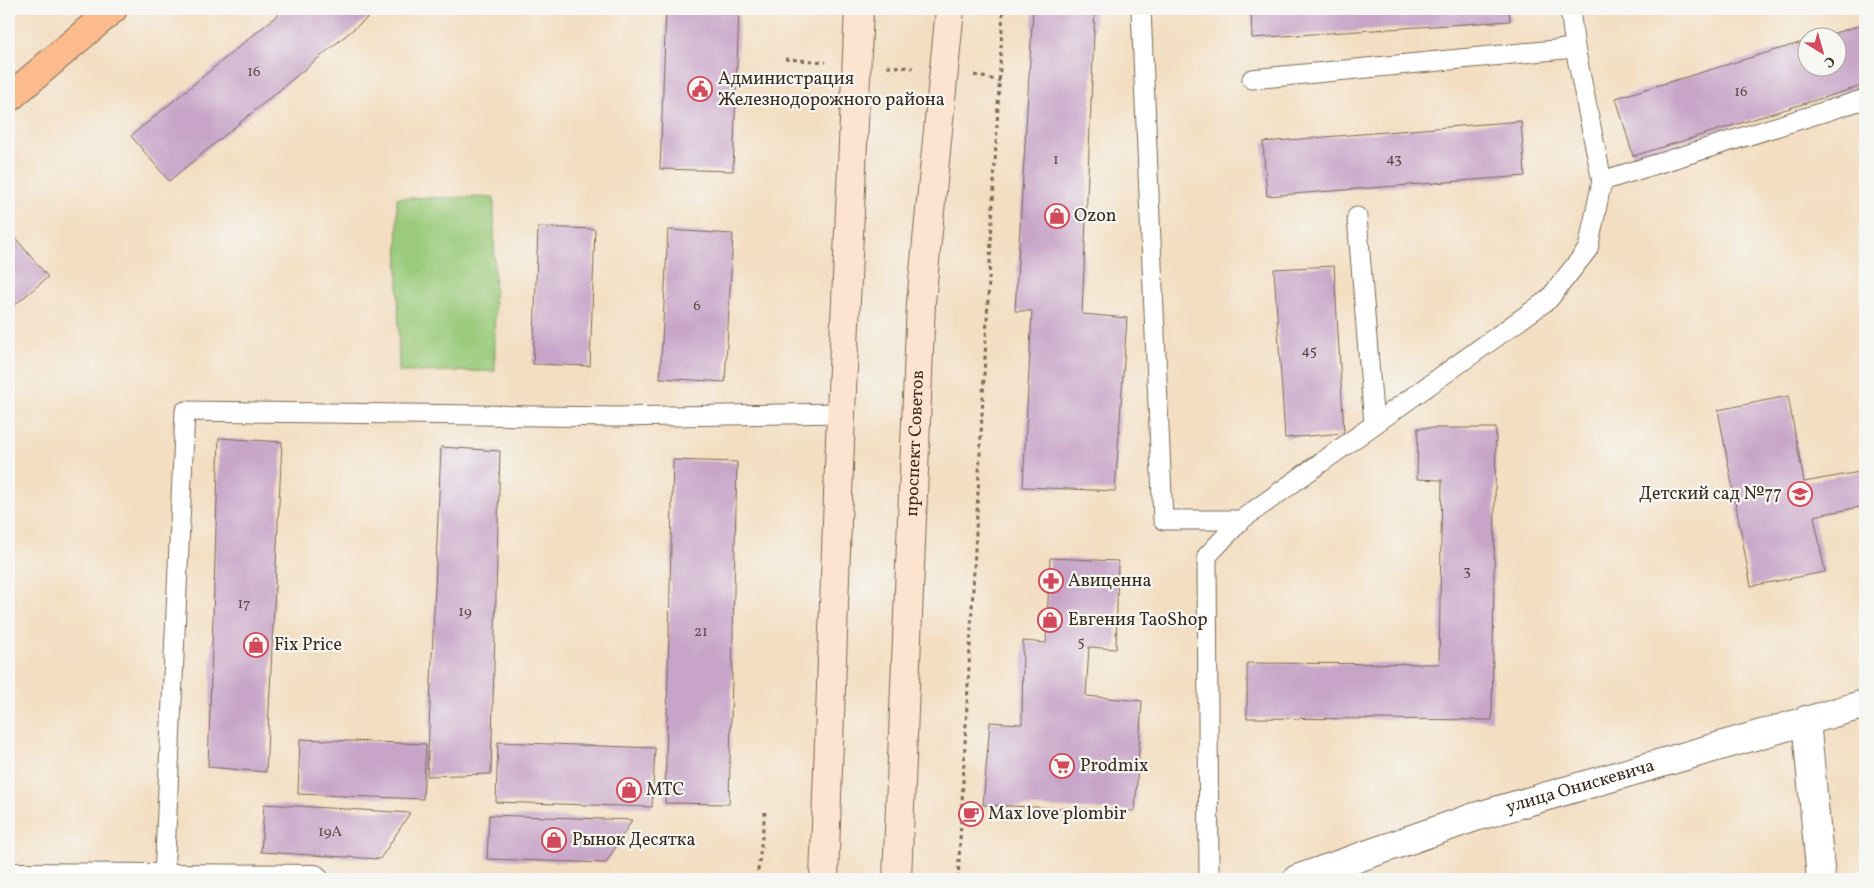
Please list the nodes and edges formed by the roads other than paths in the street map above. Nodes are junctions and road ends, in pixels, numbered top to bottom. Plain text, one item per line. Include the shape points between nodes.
1 (113, 9) edge
2 (859, 9) edge
3 (950, 9) edge
4 (1141, 9) edge
5 (1570, 9) edge
6 (1575, 48) junction
7 (1252, 79) dead end
8 (9, 98) edge
9 (1865, 99) edge
10 (1602, 181) junction
11 (1357, 217) dead end
12 (841, 413) junction
13 (1374, 424) junction
14 (1241, 520) junction
15 (1865, 704) edge
16 (1806, 720) junction
17 (9, 877) edge
18 (164, 878) edge
19 (314, 879) edge
20 (824, 879) edge
21 (897, 879) edge
22 (1209, 879) edge
23 (1297, 879) edge
24 (1821, 879) edge

1 - 8 main road
2 - 12 main road
3 - 21 main road, проспект Советов via 921,302
4 - 14 lane via 1163,520
5 - 6 lane
6 - 7 lane
6 - 10 lane
9 - 10 lane
10 - 13 lane via 1588,249 1549,299
11 - 13 lane
12 - 18 lane via 616,417 185,410
12 - 20 main road
13 - 14 lane
14 - 22 lane via 1207,556
15 - 16 street, улица Онискевича
16 - 23 street, улица Онискевича via 1475,817
16 - 24 street
17 - 18 street
18 - 19 street

